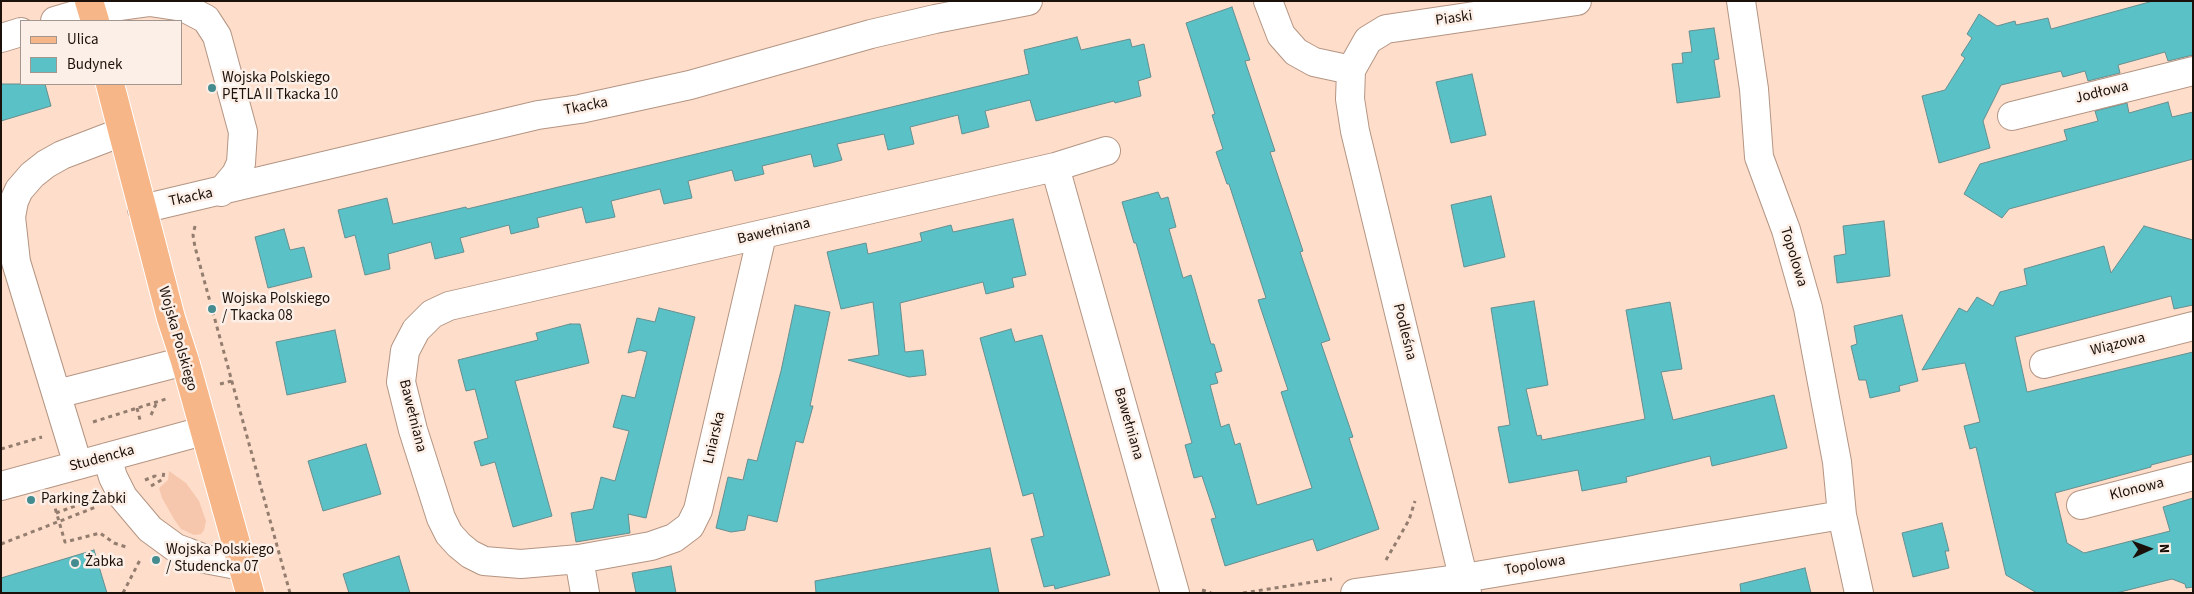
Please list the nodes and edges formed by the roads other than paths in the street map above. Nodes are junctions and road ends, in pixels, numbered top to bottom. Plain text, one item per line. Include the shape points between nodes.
1 (1028, 1) edge
2 (1268, 1) edge
3 (1577, 1) edge
4 (1741, 1) edge
5 (92, 11) edge
6 (59, 20) edge
7 (20, 32) edge
8 (1, 38) edge
9 (1351, 70) junction
10 (2193, 71) edge
11 (110, 85) edge
12 (2012, 116) dead end
13 (122, 132) junction
14 (1106, 151) dead end
15 (1055, 167) junction
16 (221, 192) junction
17 (142, 209) junction
18 (762, 235) junction
19 (2193, 326) edge
20 (185, 361) junction
21 (2044, 364) dead end
22 (57, 394) junction
23 (203, 431) junction
24 (107, 457) junction
25 (78, 465) junction
26 (2193, 476) edge
27 (1, 486) edge
28 (2081, 505) dead end
29 (1842, 515) junction
30 (579, 559) junction
31 (242, 566) junction
32 (1348, 585) edge
33 (1466, 585) edge
34 (250, 593) edge
35 (585, 593) edge
36 (1175, 593) edge
37 (1860, 593) edge

1 - 16 street, Tkacka via 926,21 690,85 538,115
2 - 9 street via 1281,35 1296,52 1314,62
3 - 9 street, Piaski via 1386,29 1368,40
4 - 29 street, Topolowa via 1754,88 1759,157 1786,230 1808,308 1837,462
5 - 6 street
5 - 16 street via 150,2 183,7 206,19 217,36 242,132 241,163
7 - 8 street
9 - 33 street, Podleśna via 1350,99 1355,131
10 - 12 street, Jodłowa
11 - 13 main road, Wojska Polskiego
13 - 17 main road, Wojska Polskiego
13 - 22 street via 46,164 19,190 14,201 11,217 16,262
14 - 15 street
15 - 18 street, Bawełniana
15 - 36 street, Bawełniana
16 - 17 street, Tkacka
17 - 20 main road, Wojska Polskiego
18 - 30 street, Lniarska via 690,526 666,542
18 - 30 street, Bawełniana via 449,306 432,314 416,330 405,352 401,382 435,501 449,534 470,554 484,561 522,564
19 - 21 street, Wiązowa
20 - 22 street
20 - 23 main road, Wojska Polskiego
22 - 25 street
23 - 24 street, Studencka
23 - 31 main road, Wojska Polskiego
24 - 25 street, Studencka
24 - 31 street via 123,497 150,529 192,555
25 - 27 street, Studencka
26 - 28 street, Klonowa
29 - 33 street, Topolowa
29 - 37 street, Topolowa
30 - 35 street
31 - 34 main road, Wojska Polskiego
32 - 33 street, Topolowa

